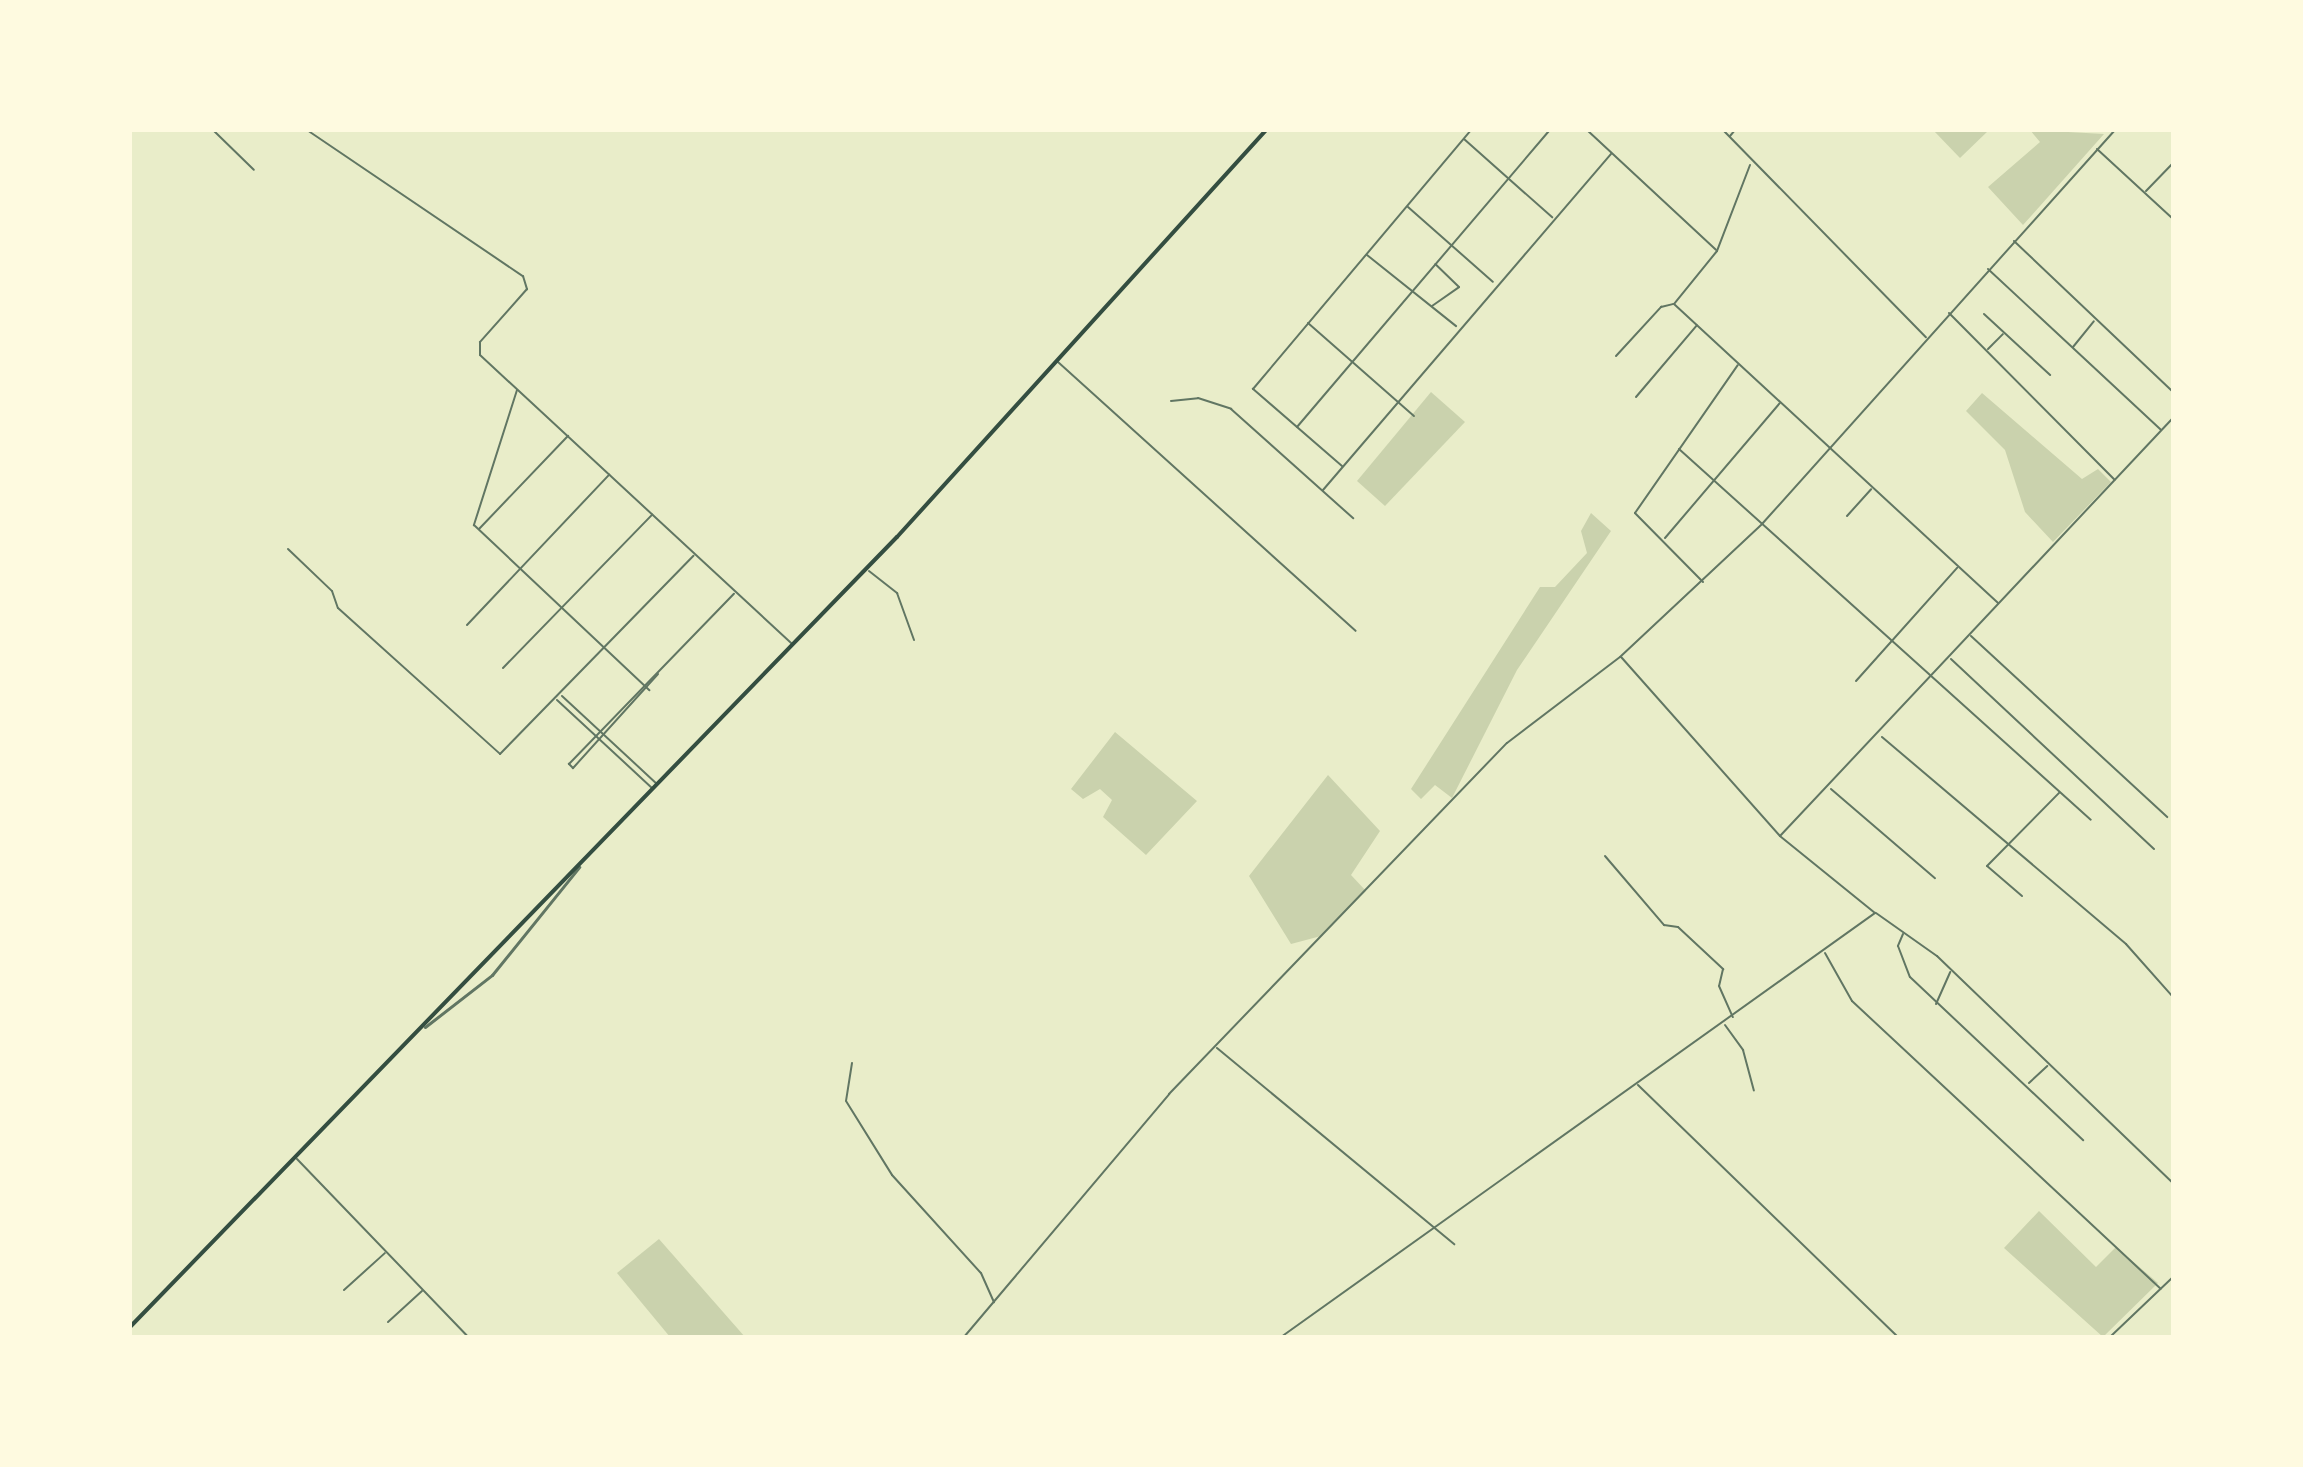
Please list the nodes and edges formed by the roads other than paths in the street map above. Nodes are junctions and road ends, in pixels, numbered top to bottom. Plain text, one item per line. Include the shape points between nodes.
1 (213, 130) edge
2 (307, 130) edge
3 (1266, 130) edge
4 (1471, 130) edge
5 (1550, 130) edge
6 (1587, 130) edge
7 (1723, 130) edge
8 (1735, 130) edge
9 (2115, 130) edge
10 (1729, 137) junction
11 (1463, 139) junction
12 (2097, 149) junction
13 (1611, 154) junction
14 (2173, 163) edge
15 (1750, 165) junction
16 (254, 170) dead end
17 (1508, 178) junction
18 (2145, 192) junction
19 (1407, 206) junction
20 (1553, 217) junction
21 (2173, 219) edge
22 (2013, 240) junction
23 (1451, 244) junction
24 (1717, 251) junction
25 (1366, 255) junction
26 (1434, 263) junction
27 (1988, 269) junction
28 (1494, 283) junction
29 (1409, 293) junction
30 (1674, 304) junction
31 (1431, 307) junction
32 (1949, 313) junction
33 (1984, 314) dead end
34 (2095, 319) junction
35 (1308, 323) junction
36 (1697, 325) junction
37 (1458, 327) junction
38 (2004, 333) junction
39 (1927, 338) junction
40 (2072, 348) junction
41 (1988, 349) junction
42 (1616, 356) dead end
43 (1057, 361) junction
44 (1352, 362) junction
45 (1738, 364) junction
46 (2050, 375) dead end
47 (517, 389) junction
48 (2173, 392) edge
49 (1636, 397) dead end
50 (1171, 401) dead end
51 (1397, 402) junction
52 (1780, 403) junction
53 (1414, 416) dead end
54 (2173, 418) edge
55 (1297, 427) junction
56 (2162, 431) junction
57 (568, 436) junction
58 (1828, 448) junction
59 (1679, 449) junction
60 (1342, 466) junction
61 (609, 474) junction
62 (2116, 481) junction
63 (1717, 482) junction
64 (1872, 488) junction
65 (1323, 490) junction
66 (652, 515) junction
67 (1847, 516) dead end
68 (1353, 518) dead end
69 (1763, 522) junction
70 (478, 530) junction
71 (1664, 539) junction
72 (288, 549) dead end
73 (695, 554) junction
74 (1958, 567) junction
75 (867, 568) junction
76 (519, 569) junction
77 (1703, 582) junction
78 (736, 592) junction
79 (1998, 603) junction
80 (562, 609) junction
81 (467, 625) dead end
82 (1356, 631) dead end
83 (1970, 635) junction
84 (914, 640) dead end
85 (1893, 640) junction
86 (793, 645) junction
87 (604, 648) junction
88 (1620, 657) junction
89 (1950, 658) junction
90 (503, 668) dead end
91 (658, 674) junction
92 (1933, 676) junction
93 (1856, 681) dead end
94 (643, 685) junction
95 (649, 690) junction
96 (560, 695) junction
97 (556, 699) junction
98 (600, 731) junction
99 (596, 735) junction
100 (604, 736) junction
101 (1880, 736) junction
102 (601, 740) junction
103 (656, 787) junction
104 (1830, 788) junction
105 (2059, 793) junction
106 (2167, 817) dead end
107 (2091, 820) dead end
108 (1780, 836) junction
109 (2008, 842) junction
110 (2154, 849) dead end
111 (1605, 856) dead end
112 (579, 867) junction
113 (1935, 878) dead end
114 (2022, 896) dead end
115 (1875, 913) junction
116 (1905, 933) junction
117 (1826, 950) junction
118 (1951, 971) junction
119 (2173, 997) edge
120 (1936, 1004) junction
121 (1734, 1018) junction
122 (1725, 1024) junction
123 (425, 1027) junction
124 (1216, 1047) junction
125 (852, 1063) dead end
126 (2048, 1065) junction
127 (2028, 1084) junction
128 (1638, 1085) junction
129 (1754, 1091) dead end
130 (2083, 1140) dead end
131 (295, 1158) junction
132 (2173, 1183) edge
133 (1437, 1229) junction
134 (1454, 1244) dead end
135 (386, 1252) junction
136 (2173, 1277) edge
137 (2161, 1289) junction
138 (344, 1290) dead end
139 (423, 1290) junction
140 (995, 1303) junction
141 (388, 1322) dead end
142 (130, 1327) edge
143 (468, 1337) edge
144 (964, 1337) edge
145 (1281, 1337) edge
146 (1898, 1337) edge
147 (2110, 1337) edge

1 - 16 street
2 - 47 street via 523,276 527,289 478,348
3 - 43 highway
4 - 11 street
5 - 17 street
6 - 13 street
7 - 10 street
8 - 10 street
9 - 12 street
10 - 15 street
11 - 17 street
11 - 19 street
12 - 18 street
12 - 22 street
13 - 20 street
13 - 24 street
14 - 18 street
15 - 24 street
15 - 39 street via 1810,215
17 - 20 street
17 - 23 street
18 - 21 street
19 - 23 street
19 - 25 street
20 - 28 street
22 - 27 street
22 - 34 street
23 - 26 street
23 - 28 street
24 - 30 street
25 - 29 street
25 - 35 street
26 - 29 street
26 - 31 street via 1459,287
27 - 32 street
27 - 40 street
28 - 37 street
29 - 31 street
29 - 44 street
30 - 36 street
30 - 42 street via 1661,307
31 - 37 street
32 - 39 street
32 - 41 street
33 - 38 street
34 - 40 street
34 - 48 street
35 - 44 street
35 - 55 street via 1253,389
36 - 45 street
36 - 49 street
37 - 51 street
38 - 41 street
38 - 46 street
39 - 58 street
40 - 56 street
41 - 62 street via 1993,363
43 - 75 highway
43 - 82 street
44 - 51 street
44 - 55 street
45 - 52 street
45 - 59 street
47 - 57 street
47 - 70 street via 473,519
50 - 65 street via 1198,398 1231,409
51 - 53 street
51 - 60 street
52 - 58 street
52 - 63 street
54 - 56 street
55 - 60 street
56 - 62 street
57 - 61 street
57 - 70 street
58 - 64 street
58 - 69 street
59 - 63 street
59 - 71 street via 1635,513
60 - 65 street
61 - 66 street
61 - 76 street
62 - 79 street
63 - 69 street
63 - 71 street
64 - 67 street
64 - 74 street
65 - 68 street
66 - 73 street
66 - 80 street
69 - 77 street
69 - 85 street
70 - 76 street
71 - 77 street
72 - 97 street via 332,591 338,608 500,754
73 - 78 street
73 - 87 street
74 - 79 street
74 - 85 street
75 - 84 street via 897,593
75 - 86 highway
76 - 80 street
76 - 81 street
77 - 88 street
78 - 86 street
78 - 91 street
79 - 83 street
80 - 87 street
80 - 90 street
83 - 89 street
83 - 106 street
85 - 92 street
85 - 93 street
86 - 103 highway
87 - 94 street
87 - 96 street
88 - 108 street
88 - 124 street via 1507,743
89 - 92 street
89 - 110 street
91 - 94 street
91 - 95 street
92 - 101 street
92 - 105 street
94 - 95 street
94 - 98 street
95 - 100 street
96 - 97 street
96 - 98 street
97 - 99 street
98 - 99 street
98 - 100 street
99 - 102 street
99 - 102 street via 569,764 573,768
100 - 102 street
100 - 103 street
101 - 104 street
101 - 109 street
102 - 103 street
103 - 112 highway
104 - 108 street
104 - 113 street
105 - 107 street
105 - 109 street
108 - 115 street
109 - 114 street via 1987,866
109 - 119 street via 2126,944
111 - 121 street via 1664,925 1678,927 1723,969 1719,986
112 - 123 highway
112 - 123 street via 492,975
115 - 116 street
115 - 117 street
116 - 118 street
116 - 120 street via 1898,946 1910,977
117 - 121 street
117 - 137 street via 1852,1001
118 - 120 street via 1939,983
118 - 126 street
120 - 127 street
121 - 122 street
122 - 128 street
122 - 129 street via 1743,1050
123 - 131 highway
124 - 133 street
124 - 140 street
125 - 140 street via 846,1101 892,1175 981,1273
126 - 127 street
126 - 132 street
127 - 130 street
128 - 133 street
128 - 146 street
131 - 135 street
131 - 142 highway
133 - 134 street
133 - 145 street
135 - 138 street
135 - 139 street
136 - 137 street
137 - 147 street
139 - 141 street
139 - 143 street
140 - 144 street

